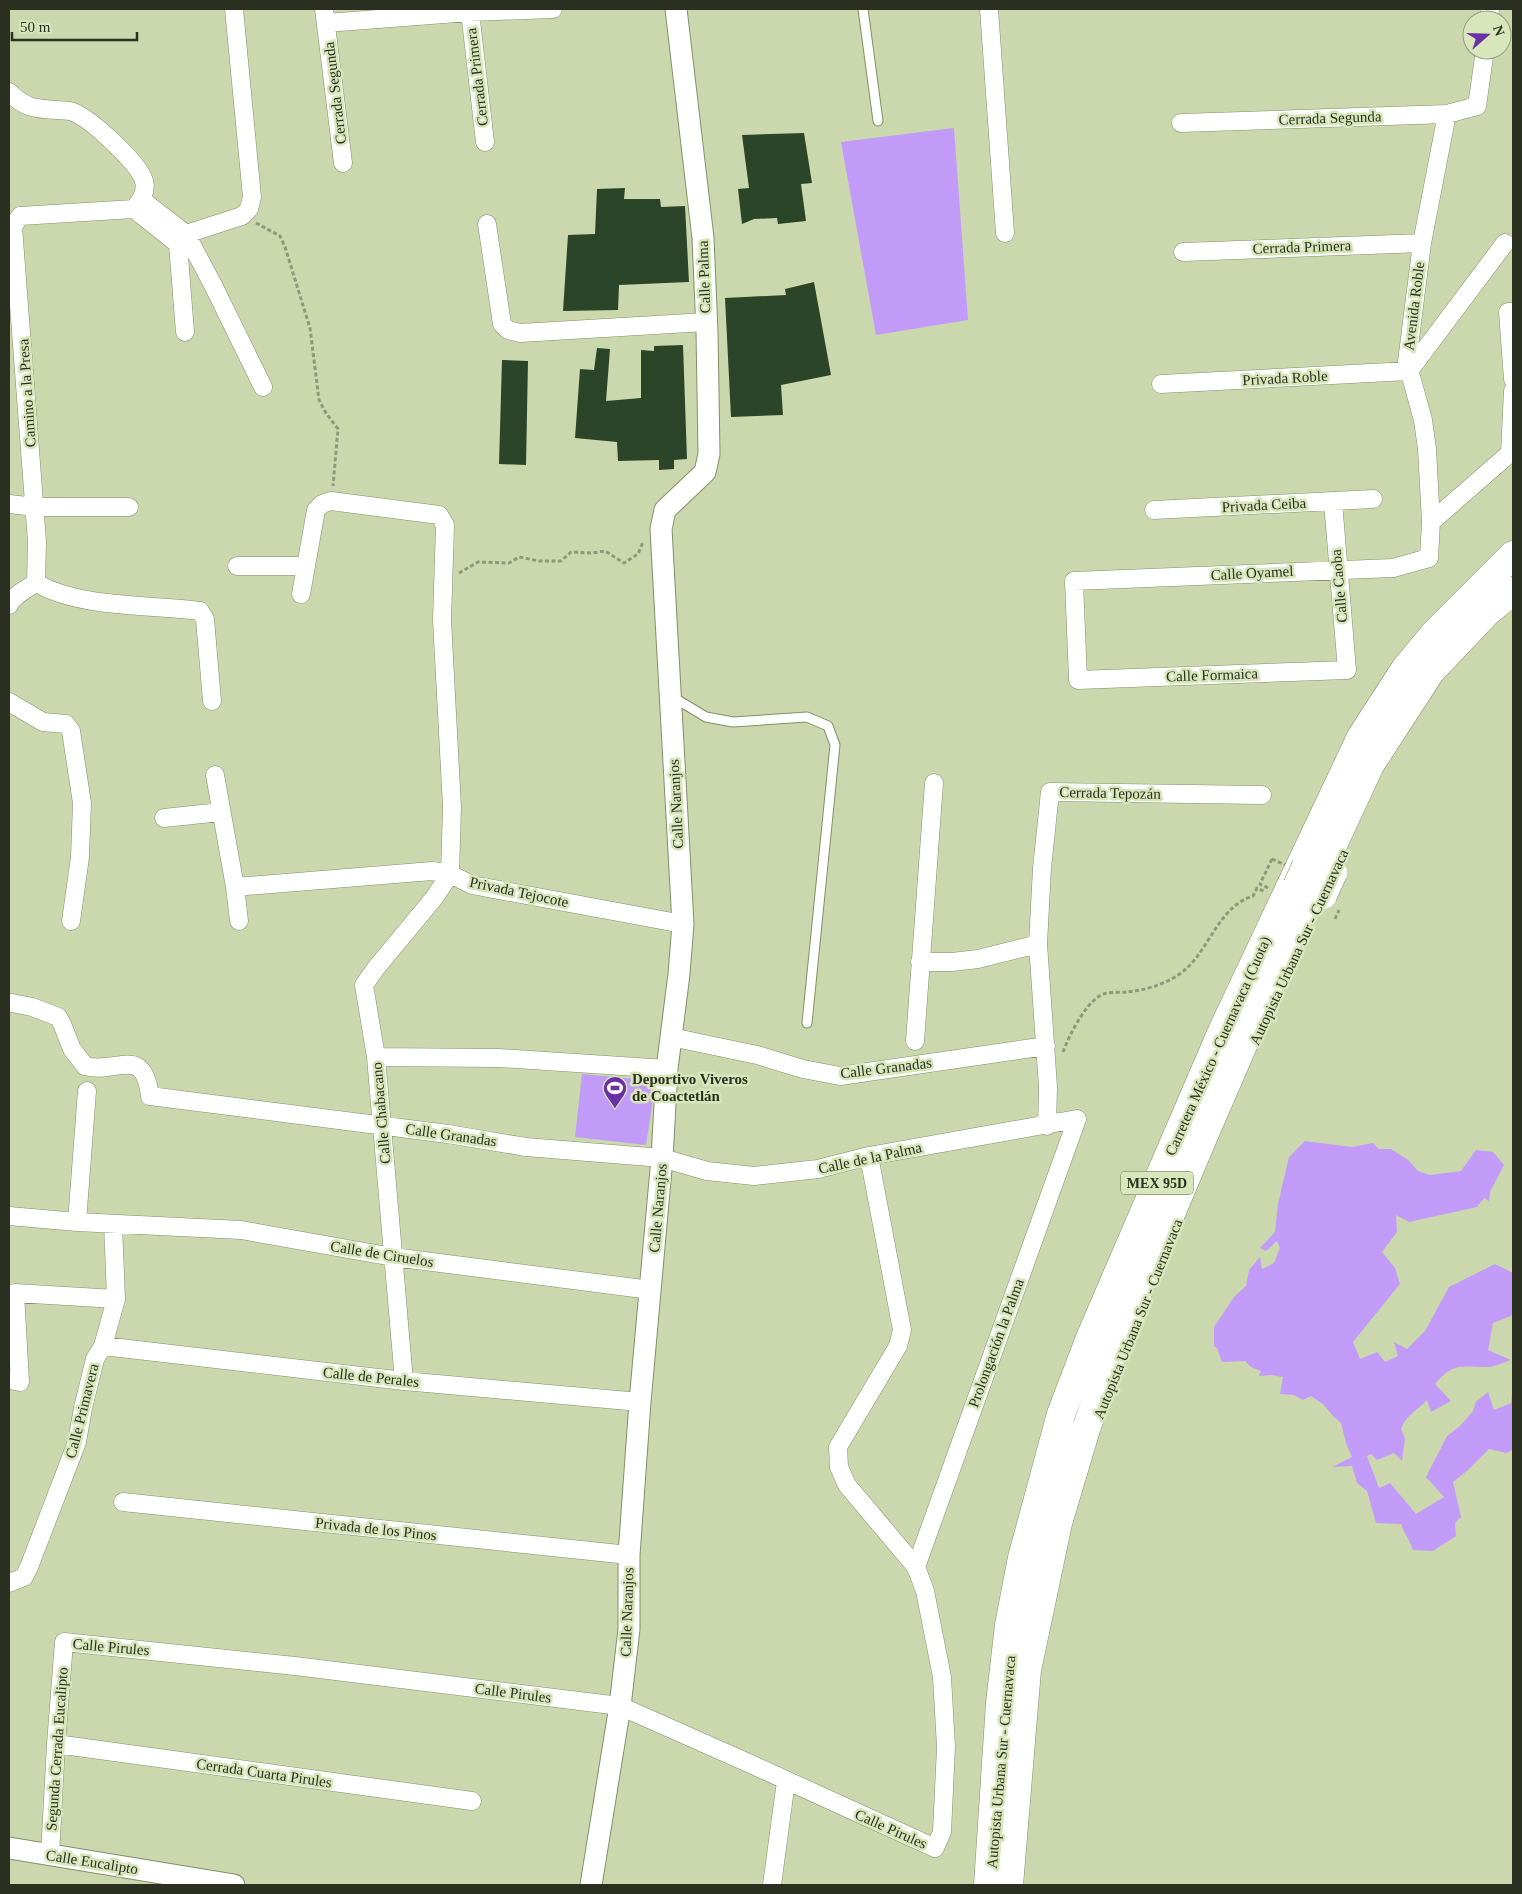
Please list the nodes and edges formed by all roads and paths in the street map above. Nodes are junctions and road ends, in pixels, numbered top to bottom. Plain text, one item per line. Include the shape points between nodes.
1 (234, 9) edge
2 (553, 9) edge
3 (676, 9) edge
4 (863, 9) edge
5 (989, 9) edge
6 (425, 12) edge
7 (470, 12) junction
8 (325, 16) edge
9 (1484, 60) edge
10 (9, 92) edge
11 (1447, 114) junction
12 (878, 121) dead end
13 (1181, 123) dead end
14 (485, 142) dead end
15 (343, 164) dead end
16 (138, 204) junction
17 (242, 216) junction
18 (487, 224) dead end
19 (1005, 233) dead end
20 (186, 234) junction
21 (1422, 243) junction
22 (1505, 244) dead end
23 (1183, 252) dead end
24 (1513, 312) edge
25 (706, 322) junction
26 (185, 332) dead end
27 (16, 350) edge
28 (1409, 372) junction
29 (1513, 379) edge
30 (1161, 384) dead end
31 (263, 387) dead end
32 (1513, 391) edge
33 (1373, 499) dead end
34 (331, 501) junction
35 (1333, 502) junction
36 (9, 504) edge
37 (36, 506) junction
38 (129, 507) dead end
39 (1154, 510) dead end
40 (1432, 522) junction
41 (661, 528) junction
42 (1513, 555) edge
43 (1429, 558) joint
44 (1513, 563) edge
45 (238, 566) dead end
46 (305, 566) junction
47 (1338, 569) junction
48 (36, 583) junction
49 (444, 584) junction
50 (1513, 591) edge
51 (302, 594) dead end
52 (9, 605) edge
53 (1347, 670) joint
54 (1078, 680) joint
55 (670, 696) junction
56 (212, 701) dead end
57 (9, 702) edge
58 (215, 774) dead end
59 (934, 784) dead end
60 (1262, 795) dead end
61 (221, 812) junction
62 (164, 818) dead end
63 (1272, 859) dead end
64 (450, 874) junction
65 (235, 887) junction
66 (71, 921) dead end
67 (239, 921) dead end
68 (683, 924) junction
69 (1038, 944) junction
70 (920, 962) junction
71 (12, 1003) dead end
72 (807, 1023) dead end
73 (671, 1037) junction
74 (915, 1041) dead end
75 (1046, 1046) junction
76 (1062, 1052) dead end
77 (376, 1058) junction
78 (667, 1069) junction
79 (86, 1091) dead end
80 (1077, 1119) joint
81 (382, 1126) junction
82 (1047, 1126) junction
83 (869, 1156) junction
84 (662, 1158) junction
85 (9, 1216) edge
86 (77, 1222) junction
87 (113, 1224) junction
88 (393, 1257) junction
89 (651, 1290) junction
90 (116, 1299) junction
91 (104, 1346) junction
92 (9, 1380) edge
93 (404, 1381) junction
94 (640, 1402) junction
95 (123, 1502) dead end
96 (629, 1555) junction
97 (916, 1567) junction
98 (9, 1583) edge
99 (64, 1642) joint
100 (620, 1706) junction
101 (56, 1744) junction
102 (786, 1781) junction
103 (472, 1801) dead end
104 (9, 1848) edge
105 (50, 1855) junction
106 (234, 1885) edge
107 (591, 1885) edge
108 (772, 1885) edge
109 (989, 1885) edge
110 (1010, 1885) edge
111 (1014, 1885) edge

1 - 17 street via 252,197 249,209
2 - 7 street
3 - 25 street, Calle Palma via 702,238
4 - 12 lane
5 - 19 street
6 - 7 street
6 - 8 street
7 - 14 street, Cerrada Primera
8 - 15 street, Cerrada Segunda
9 - 11 street, Cerrada Segunda via 1477,106
10 - 16 street via 18,101 34,108 71,111 97,127 138,168 145,183
11 - 13 street, Cerrada Segunda
11 - 21 street, Avenida Roble
16 - 20 street
16 - 26 street via 178,244
16 - 27 street, Camino a la Presa via 20,216 13,227
17 - 20 street
17 - 34 path via 280,236 286,247 310,328 319,400 338,428
18 - 25 street via 502,324 508,330 520,333
20 - 31 street
21 - 23 street, Cerrada Primera
21 - 28 street, Avenida Roble via 1407,362
22 - 28 street
24 - 29 street via 1508,312
25 - 41 street, Calle Palma via 709,454 705,472 665,510
27 - 37 street, Camino a la Presa
28 - 30 street, Privada Roble
28 - 40 street, Avenida Roble via 1423,420
32 - 40 street via 1510,454
33 - 35 street, Privada Ceiba
34 - 46 street via 316,510
34 - 49 street via 440,515 444,525
35 - 39 street, Privada Ceiba
35 - 47 street, Calle Caoba
36 - 37 street
37 - 38 street
37 - 48 street, Camino a la Presa
40 - 43 street, Avenida Roble
41 - 49 path via 646,534 638,554 624,563 605,551 571,552 561,561 519,557 509,563 478,562
41 - 55 street, Calle Naranjos
42 - 109 highway, Carretera México - Cuernavaca (Cuota) / MEX 95D via 1434,634 1405,669 1361,737 1223,1029 1090,1338 1061,1414 1022,1558 1009,1625 1000,1703
43 - 47 street, Calle Oyamel via 1393,568
44 - 109 highway, Autopista Urbana Sur - Cuernavaca, bridge via 1419,668 1374,730 1334,804 1102,1318 1061,1430 1017,1605 1003,1709
45 - 46 street
46 - 51 street
47 - 53 street, Calle Caoba
47 - 54 street, Calle Oyamel via 1074,581
48 - 52 street via 19,593
48 - 56 street via 68,595 103,602 200,611 205,619
49 - 64 street via 442,620 452,807
50 - 110 highway, Carretera México - Cuernavaca (Cuota) / MEX 95D via 1487,612 1431,670 1370,764 1285,948 1116,1344 1058,1523 1026,1670
50 - 111 highway, Autopista Urbana Sur - Cuernavaca, bridge via 1430,682 1370,794 1208,1148 1084,1453 1057,1541 1039,1619 1024,1716
53 - 54 street, Calle Formaica
55 - 68 street, Calle Naranjos
55 - 72 lane via 706,717 733,722 807,717 828,726 835,745
57 - 66 street via 44,722 66,724 71,730 82,804 80,857
58 - 61 street
59 - 70 street
60 - 69 street, Cerrada Tepozán via 1050,792
61 - 62 street
61 - 65 street
63 - 76 path via 1260,884 1267,890 1257,888 1253,896 1232,908 1200,955 1175,977 1139,990 1099,996 1080,1018
64 - 65 street, Privada Tejocote via 423,872
64 - 68 street, Privada Tejocote via 472,885
64 - 77 street, Calle Chabacano via 364,985
65 - 67 street
68 - 73 street, Calle Naranjos
69 - 70 street via 978,959
69 - 75 street, Cerrada Tepozán
70 - 74 street
71 - 81 street, Calle Granadas via 58,1016 72,1049 85,1066 136,1066 145,1075 150,1096
73 - 75 street, Calle Granadas via 840,1076
73 - 78 street, Calle Naranjos
75 - 82 street, Cerrada Tepozán
77 - 78 street via 499,1058
77 - 81 street, Calle Chabacano
78 - 84 street, Calle Naranjos
79 - 86 street
80 - 82 street, Calle de la Palma
80 - 97 street, Prolongación la Palma
81 - 84 street, Calle Granadas via 526,1147
81 - 88 street, Calle Chabacano
82 - 83 street, Calle de la Palma
83 - 84 street, Calle de la Palma via 818,1169 754,1176 707,1171
83 - 97 street via 902,1330 898,1346 838,1448 839,1467 847,1485
84 - 89 street, Calle Naranjos
85 - 86 street, Calle de Ciruelos
86 - 87 street, Calle de Ciruelos
87 - 88 street, Calle de Ciruelos via 241,1230
87 - 90 street, Calle Primavera
88 - 89 street, Calle de Ciruelos
88 - 93 street, Calle Chabacano
89 - 94 street, Calle Naranjos
90 - 91 street, Calle Primavera
90 - 92 street via 15,1293 20,1382
91 - 93 street, Calle de Perales
91 - 98 street, Calle Primavera via 95,1359 77,1442 29,1567 24,1577
93 - 94 street, Calle de Perales
94 - 96 street, Calle Naranjos
95 - 96 street, Privada de los Pinos
96 - 100 street, Calle Naranjos via 629,1629
97 - 102 street, Calle Pirules via 927,1599 942,1677 944,1706 946,1747 942,1832 935,1848
99 - 100 street, Calle Pirules
99 - 101 street, Segunda Cerrada Eucalipto
100 - 102 street, Calle Pirules
100 - 107 street, Calle Naranjos
101 - 103 street, Cerrada Cuarta Pirules
101 - 105 street, Segunda Cerrada Eucalipto
102 - 108 street
104 - 105 street, Calle Eucalipto
105 - 106 street, Calle Eucalipto

